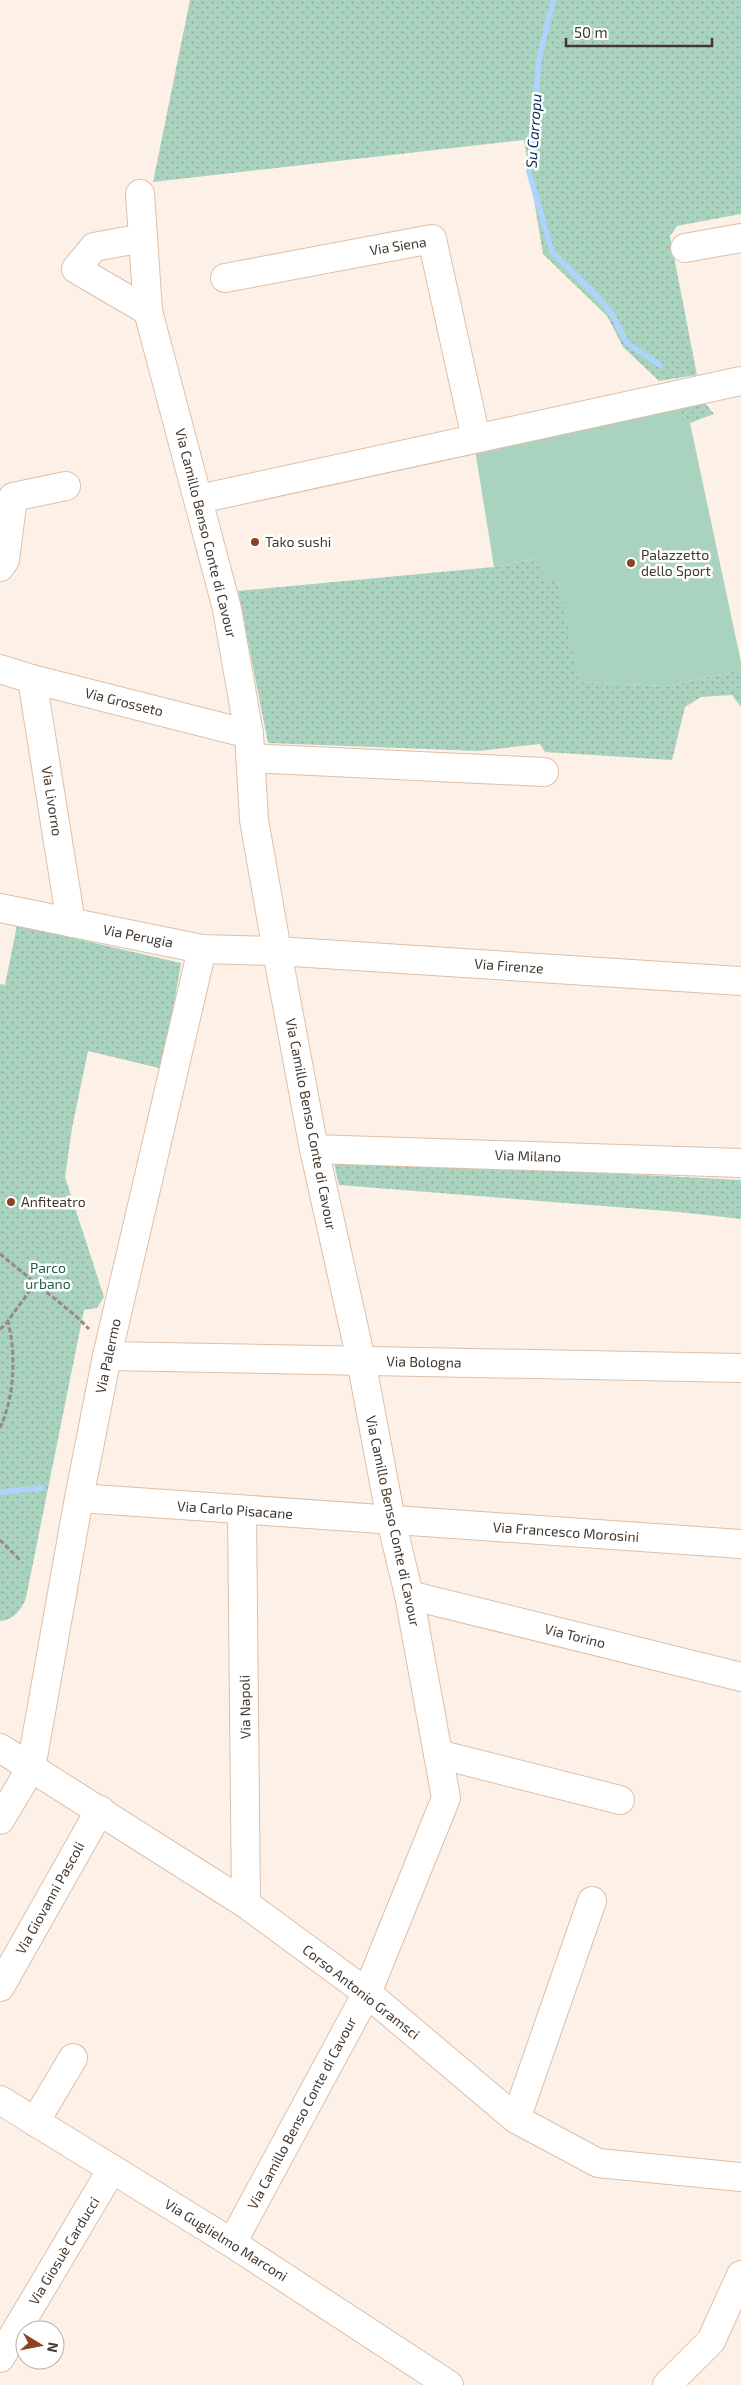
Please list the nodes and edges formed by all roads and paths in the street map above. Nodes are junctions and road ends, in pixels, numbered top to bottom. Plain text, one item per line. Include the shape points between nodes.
1 (140, 194) dead end
2 (143, 238) junction
3 (741, 238) edge
4 (685, 248) dead end
5 (225, 278) dead end
6 (148, 311) junction
7 (741, 381) edge
8 (476, 438) junction
9 (66, 486) dead end
10 (199, 499) junction
11 (0, 567) edge
12 (0, 669) edge
13 (32, 679) junction
14 (250, 746) junction
15 (544, 772) dead end
16 (0, 910) edge
17 (72, 923) junction
18 (202, 949) junction
19 (277, 951) junction
20 (741, 981) edge
21 (314, 1149) junction
22 (741, 1163) edge
23 (0, 1254) edge
24 (36, 1282) junction
25 (8, 1321) junction
26 (0, 1329) edge
27 (110, 1345) junction
28 (361, 1360) junction
29 (741, 1368) edge
30 (0, 1428) edge
31 (79, 1498) junction
32 (242, 1511) junction
33 (391, 1520) junction
34 (0, 1540) edge
35 (741, 1544) edge
36 (21, 1561) dead end
37 (409, 1595) junction
38 (741, 1677) edge
39 (0, 1748) edge
40 (438, 1754) junction
41 (31, 1768) junction
42 (620, 1800) dead end
43 (100, 1810) junction
44 (0, 1820) edge
45 (592, 1901) dead end
46 (246, 1904) junction
47 (0, 1986) edge
48 (367, 1993) junction
49 (73, 2058) dead end
50 (0, 2100) edge
51 (516, 2119) junction
52 (35, 2122) junction
53 (112, 2168) junction
54 (741, 2177) edge
55 (232, 2243) junction
56 (741, 2275) edge
57 (0, 2358) edge
58 (449, 2385) edge
59 (667, 2385) edge

1 - 2 street, Via Camillo Benso Conte di Cavour
2 - 6 street, Via Camillo Benso Conte di Cavour
2 - 6 street via 94,247 76,269
3 - 4 street
5 - 8 street, Via Siena via 432,239
6 - 10 street, Via Camillo Benso Conte di Cavour
7 - 8 street
8 - 10 street
9 - 11 street via 13,497 5,560
10 - 14 street, Via Camillo Benso Conte di Cavour via 228,609
12 - 13 street, Via Grosseto
13 - 14 street, Via Grosseto
13 - 17 street, Via Livorno
14 - 15 street
14 - 19 street, Via Camillo Benso Conte di Cavour via 254,820
16 - 17 street, Via Perugia
17 - 18 street, Via Perugia
18 - 19 street, Via Perugia
18 - 27 street, Via Palermo
19 - 20 street, Via Firenze
19 - 21 street, Via Camillo Benso Conte di Cavour
21 - 22 street, Via Milano
21 - 28 street, Via Camillo Benso Conte di Cavour
23 - 24 path
24 - 25 path
24 - 27 path via 87,1329
25 - 26 path
25 - 30 path via 12,1376
27 - 28 street, Via Bologna
27 - 31 street, Via Palermo
28 - 29 street, Via Bologna
28 - 33 street, Via Camillo Benso Conte di Cavour
31 - 32 street, Via Carlo Pisacane
31 - 41 street, Via Palermo
32 - 33 street, Via Carlo Pisacane
32 - 46 street, Via Napoli
33 - 35 street, Via Francesco Morosini
33 - 37 street, Via Camillo Benso Conte di Cavour
34 - 36 path
37 - 38 street, Via Torino
37 - 40 street, Via Camillo Benso Conte di Cavour
39 - 41 street, Corso Antonio Gramsci
40 - 42 street
40 - 48 street, Via Camillo Benso Conte di Cavour via 446,1798
41 - 43 street, Corso Antonio Gramsci
41 - 44 street
43 - 46 street, Corso Antonio Gramsci
43 - 47 street, Via Giovanni Pascoli
45 - 51 street
46 - 48 street, Corso Antonio Gramsci
48 - 51 street, Corso Antonio Gramsci
48 - 55 street, Via Camillo Benso Conte di Cavour
49 - 52 street
50 - 52 street, Via Guglielmo Marconi
51 - 54 street, Corso Antonio Gramsci via 598,2164
52 - 53 street, Via Guglielmo Marconi
53 - 55 street, Via Guglielmo Marconi
53 - 57 street, Via Giosuè Carducci
55 - 58 street, Via Guglielmo Marconi
56 - 59 street via 711,2341

